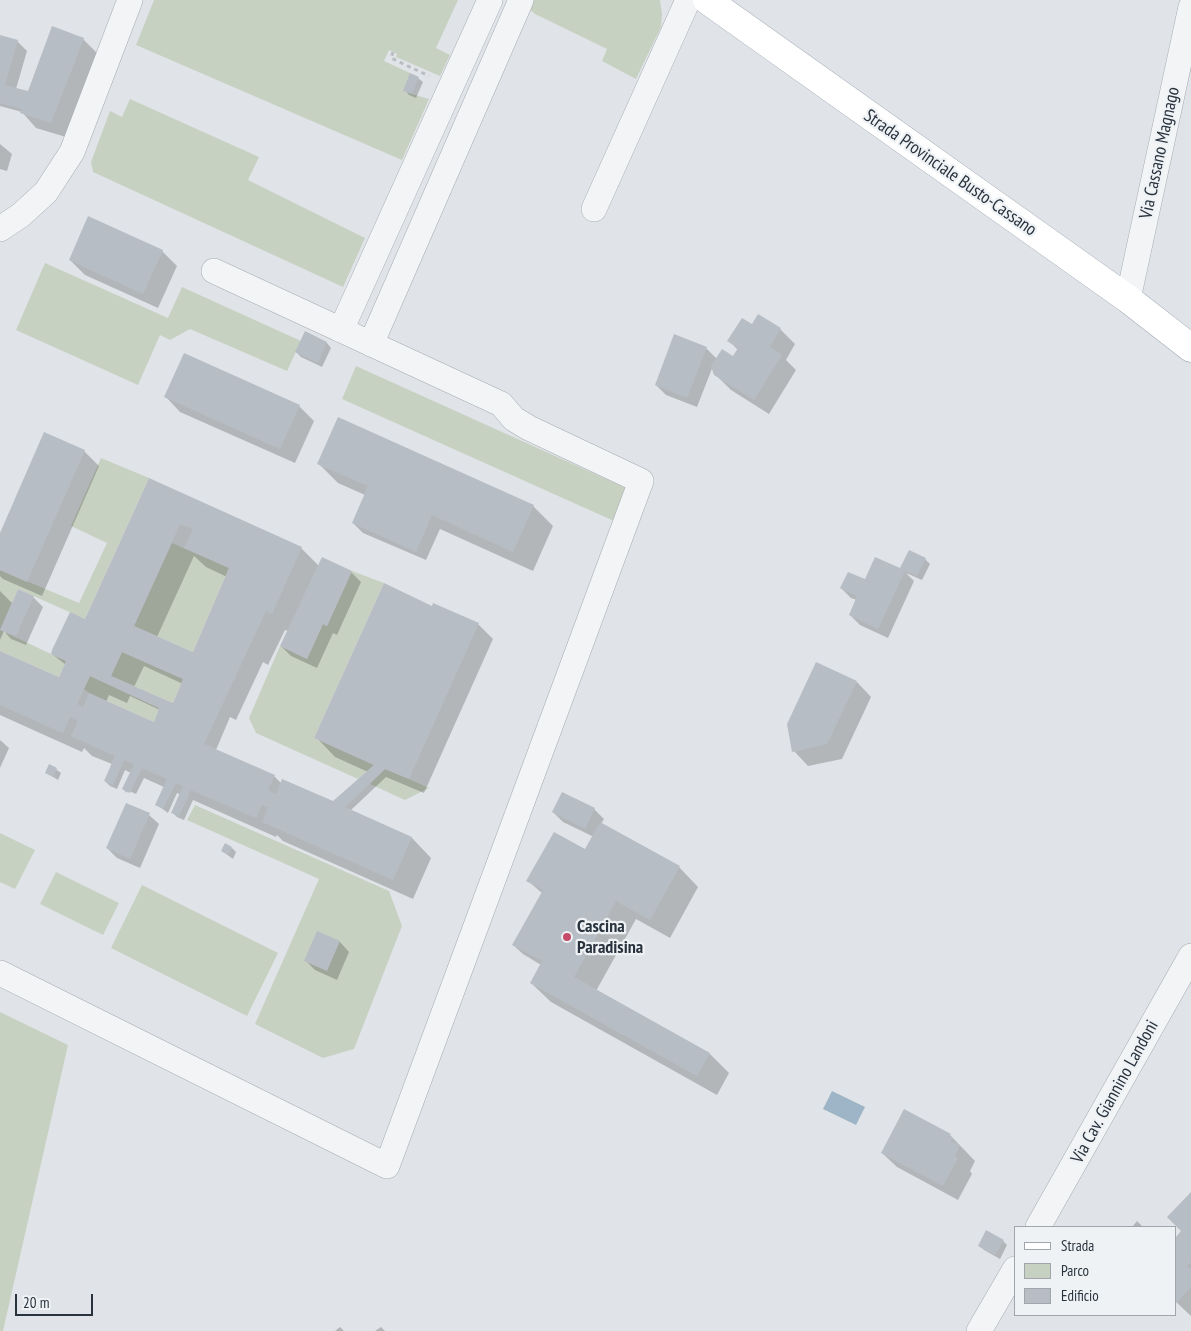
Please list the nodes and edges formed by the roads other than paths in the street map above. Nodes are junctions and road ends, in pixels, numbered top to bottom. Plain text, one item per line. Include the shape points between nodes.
1 (130, 0) edge
2 (490, 0) edge
3 (521, 0) edge
4 (688, 0) edge
5 (708, 0) edge
6 (1191, 7) edge
7 (594, 209) dead end
8 (0, 229) edge
9 (214, 271) dead end
10 (1128, 299) junction
11 (341, 330) junction
12 (372, 344) junction
13 (1191, 348) edge
14 (1191, 956) edge
15 (0, 973) edge
16 (1039, 1226) edge
17 (1014, 1271) edge
18 (980, 1331) edge

1 - 8 street via 72,152 46,192
2 - 11 street
3 - 12 street
4 - 7 street
5 - 10 main road, Strada Provinciale Busto-Cassano
6 - 10 street, Via Cassano Magnago
9 - 11 street
10 - 13 main road, Strada Provinciale Busto-Cassano
11 - 12 street
12 - 15 street via 501,404 514,419 529,428 641,481 387,1166
14 - 16 street, Via Cav. Giannino Landoni
17 - 18 street

